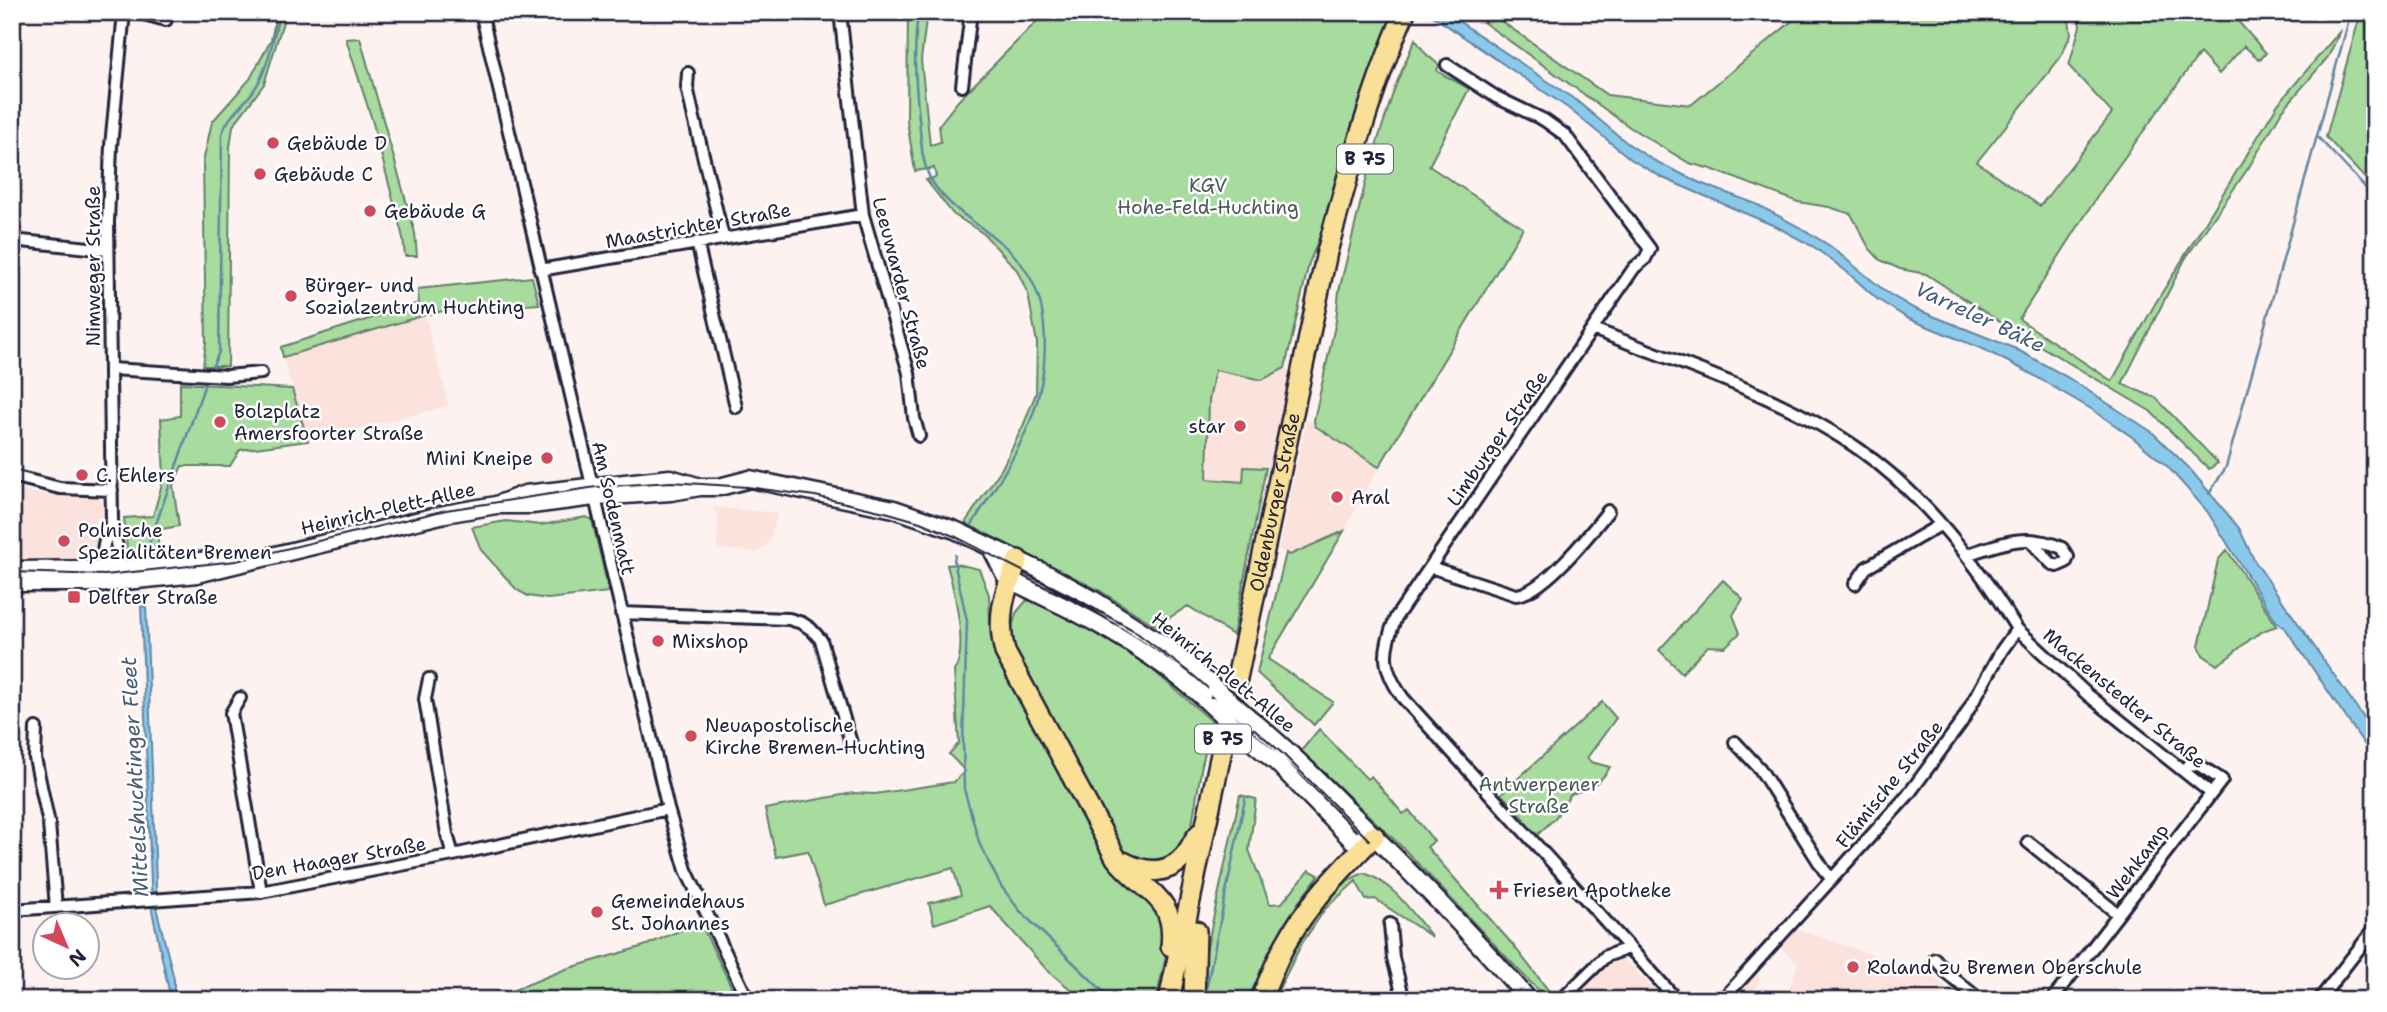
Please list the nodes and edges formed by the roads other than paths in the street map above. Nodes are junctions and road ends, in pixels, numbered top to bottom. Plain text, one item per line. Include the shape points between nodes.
1 (124, 12) edge
2 (136, 12) edge
3 (481, 12) edge
4 (840, 12) edge
5 (971, 12) edge
6 (1417, 13) edge
7 (166, 20) dead end
8 (1404, 23) edge
9 (1447, 65) dead end
10 (688, 73) dead end
11 (962, 86) dead end
12 (863, 215) junction
13 (723, 237) junction
14 (12, 240) edge
15 (697, 242) junction
16 (108, 250) junction
17 (540, 270) junction
18 (1594, 329) junction
19 (111, 369) junction
20 (261, 373) dead end
21 (736, 407) dead end
22 (919, 436) dead end
23 (12, 476) edge
24 (112, 490) junction
25 (593, 491) junction
26 (1608, 511) dead end
27 (112, 521) junction
28 (1940, 525) junction
29 (2030, 540) dead end
30 (991, 548) junction
31 (1966, 555) junction
32 (1018, 560) junction
33 (247, 561) junction
34 (1430, 567) junction
35 (121, 569) junction
36 (12, 570) edge
37 (106, 576) junction
38 (1009, 579) junction
39 (12, 583) edge
40 (1855, 584) dead end
41 (621, 613) junction
42 (2017, 629) junction
43 (429, 679) dead end
44 (240, 698) dead end
45 (36, 728) dead end
46 (1735, 742) dead end
47 (851, 743) dead end
48 (2183, 771) junction
49 (2211, 793) junction
50 (668, 808) junction
51 (1204, 829) junction
52 (1374, 836) junction
53 (2028, 842) dead end
54 (453, 855) junction
55 (1116, 858) junction
56 (1832, 879) junction
57 (261, 892) junction
58 (55, 907) junction
59 (12, 910) edge
60 (2119, 914) junction
61 (1390, 924) dead end
62 (2375, 928) edge
63 (1196, 931) junction
64 (1629, 948) junction
65 (1935, 959) dead end
66 (1173, 997) edge
67 (748, 1000) edge
68 (1194, 1000) edge
69 (1260, 1000) edge
70 (1404, 1000) edge
71 (1529, 1000) edge
72 (1561, 1000) edge
73 (1676, 1000) edge
74 (1721, 1000) edge
75 (1980, 1000) edge
76 (2052, 1000) edge
77 (2319, 1000) edge

1 - 16 street, Nimweger Straße via 111,146
2 - 7 street
3 - 17 street, Am Sodenmatt
4 - 12 street, Leeuwarder Straße
5 - 11 street
6 - 8 highway, Oldenburger Straße / B 75
8 - 51 highway, Oldenburger Straße / B 75 via 1353,155 1327,252
8 - 63 highway, Oldenburger Straße / B 75 via 1329,288
9 - 18 street, Limburger Straße via 1565,135 1650,249
10 - 13 street via 687,87
12 - 13 street, Maastrichter Straße
12 - 22 street, Leeuwarder Straße via 909,373
13 - 15 street, Maastrichter Straße
14 - 16 street
15 - 17 street, Maastrichter Straße
15 - 21 street
16 - 19 street, Nimweger Straße
17 - 25 street, Am Sodenmatt
18 - 28 street via 1791,410 1859,449
18 - 34 street, Limburger Straße
19 - 20 street via 227,376
19 - 24 street, Nimweger Straße
23 - 24 street via 61,488
24 - 27 street, Nimweger Straße
25 - 30 main road, Heinrich-Plett-Allee via 671,492 750,479 929,519
25 - 33 main road, Heinrich-Plett-Allee via 532,505 496,505 445,514
25 - 41 street, Am Sodenmatt
26 - 34 street via 1582,544 1524,594
27 - 35 street, Nimweger Straße
27 - 37 street, Nimweger Straße via 104,544
28 - 31 street
28 - 40 street via 1866,568
29 - 31 street via 2008,541
30 - 32 main road, Heinrich-Plett-Allee
30 - 38 main road
31 - 42 street
32 - 38 highway
32 - 52 main road, Heinrich-Plett-Allee, bridge via 1094,600 1176,654 1310,772
33 - 35 main road, Heinrich-Plett-Allee via 210,559
33 - 37 main road, Heinrich-Plett-Allee via 197,574
34 - 64 street, Limburger Straße via 1396,617 1384,652 1386,669 1403,698
35 - 37 main road, Heinrich-Plett-Allee
36 - 37 main road, Heinrich-Plett-Allee
37 - 39 main road, Heinrich-Plett-Allee
38 - 52 main road, Heinrich-Plett-Allee, bridge via 1137,647 1195,690 1277,763 1353,841
38 - 55 highway via 1000,618 1005,652
41 - 47 street via 802,623 818,637 826,653
41 - 50 street, Am Sodenmatt
42 - 48 street, Mackenstedter Straße via 2088,695
42 - 56 street, Flämische Straße via 1961,723 1908,795
43 - 54 street via 425,699
44 - 57 street via 231,713
45 - 58 street via 35,758 49,824
46 - 56 street via 1760,769
48 - 49 street, Mackenstedter Straße
48 - 49 street via 2189,764 2199,765 2222,780
49 - 60 street, Wehkamp
50 - 54 street, Den Haager Straße
50 - 67 street, Am Sodenmatt via 686,870
51 - 55 highway via 1180,860 1163,871 1144,871
51 - 66 highway, Oldenburger Straße / B 75
52 - 69 highway via 1299,922
52 - 71 main road, Heinrich-Plett-Allee
53 - 60 street
54 - 57 street, Den Haager Straße
55 - 66 highway via 1169,913
56 - 74 street, Flämische Straße
57 - 58 street, Den Haager Straße
58 - 59 street, Den Haager Straße
60 - 76 street, Wehkamp
61 - 70 street
62 - 77 street
63 - 66 highway, Oldenburger Straße / B 75
63 - 68 highway
64 - 72 street via 1606,956
64 - 73 street
65 - 75 street

